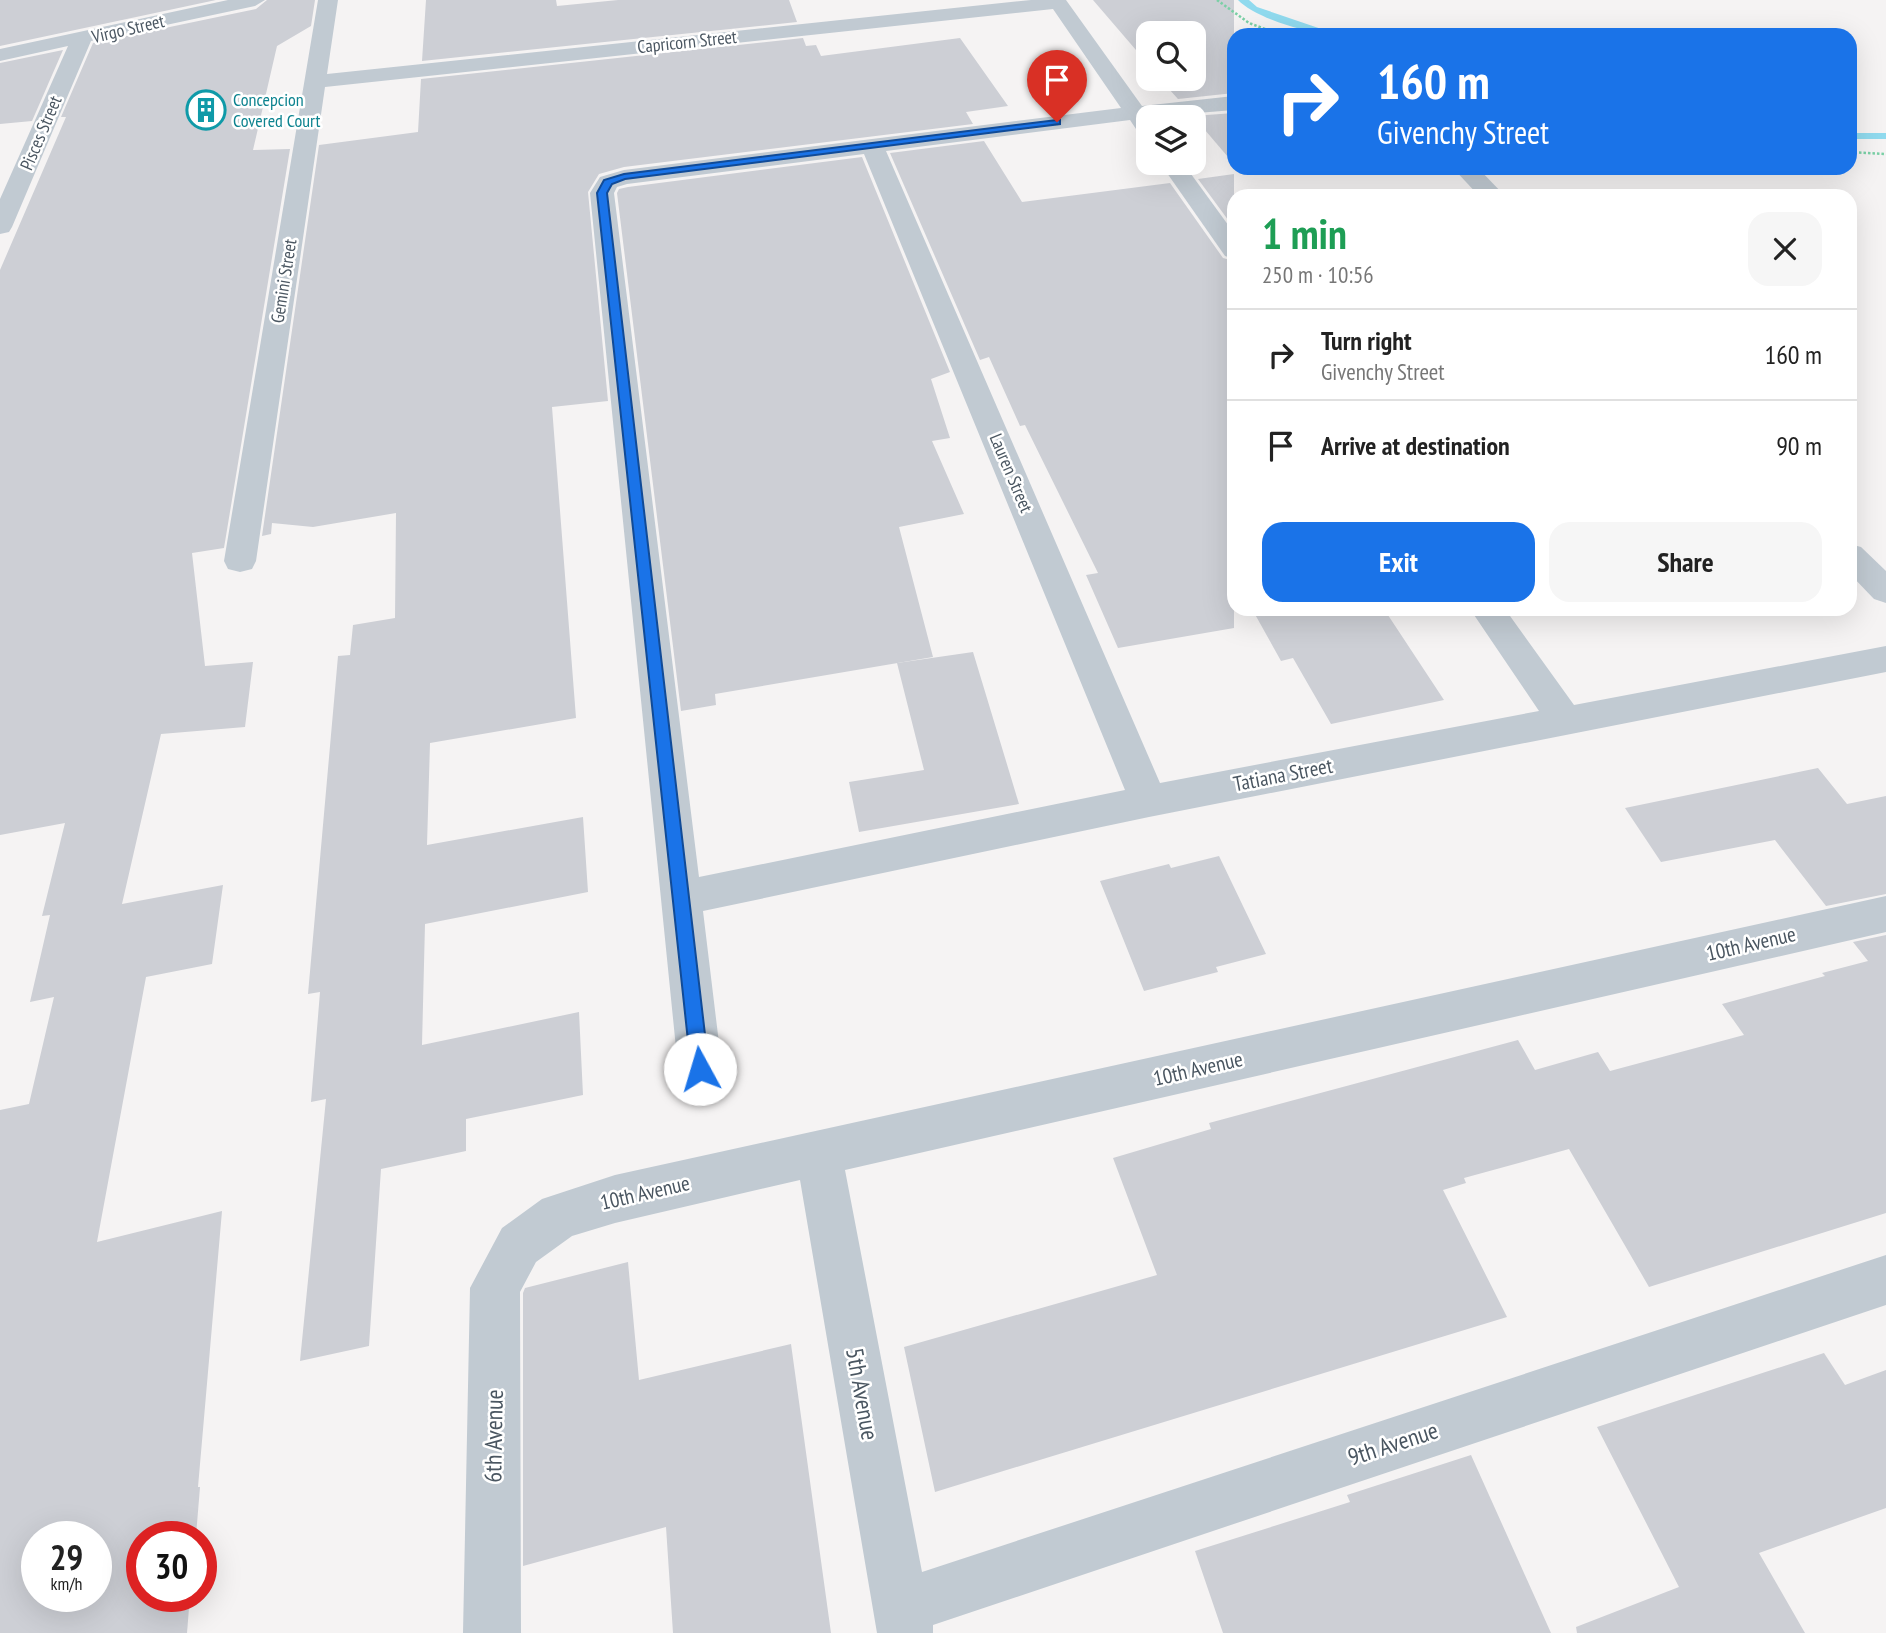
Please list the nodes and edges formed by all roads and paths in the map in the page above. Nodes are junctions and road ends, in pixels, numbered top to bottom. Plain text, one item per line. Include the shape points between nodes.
1 (255, 0) edge
2 (328, 0) edge
3 (1217, 0) edge
4 (1057, 1) edge
5 (1262, 28) edge
6 (82, 39) junction
7 (0, 55) edge
8 (315, 82) junction
9 (1227, 104) edge
10 (1206, 109) edge
11 (1136, 113) edge
12 (1136, 123) edge
13 (872, 145) junction
14 (1857, 152) edge
15 (1886, 154) edge
16 (1180, 175) edge
17 (1472, 175) edge
18 (1486, 189) edge
19 (0, 227) edge
20 (1227, 241) edge
21 (240, 561) dead end
22 (1857, 562) edge
23 (1886, 591) edge
24 (1492, 616) edge
25 (1886, 659) edge
26 (1565, 720) junction
27 (1149, 801) junction
28 (682, 898) junction
29 (1886, 914) edge
30 (700, 1069) dead end
31 (819, 1154) junction
32 (519, 1245) joint
33 (1886, 1280) edge
34 (903, 1620) edge
35 (492, 1633) edge

1 - 6 street, Virgo Street
2 - 8 street, Gemini Street
3 - 5 path
4 - 8 street, Capricorn Street via 831,18
4 - 11 street
6 - 7 street, Virgo Street
6 - 19 street, Pisces Street
8 - 21 street, Gemini Street
9 - 10 street
12 - 13 street
13 - 27 street, Lauren Street
13 - 28 street via 624,177 608,182 602,193
14 - 15 path
16 - 20 street
17 - 18 street
22 - 23 street
24 - 26 street
25 - 26 street, Tatiana Street
26 - 27 street, Tatiana Street
27 - 28 street, Tatiana Street
28 - 30 street
29 - 31 street, 10th Avenue
31 - 32 street, 10th Avenue via 615,1199 559,1216
31 - 34 street, 5th Avenue
32 - 35 street, 6th Avenue via 495,1288
33 - 34 street, 9th Avenue

